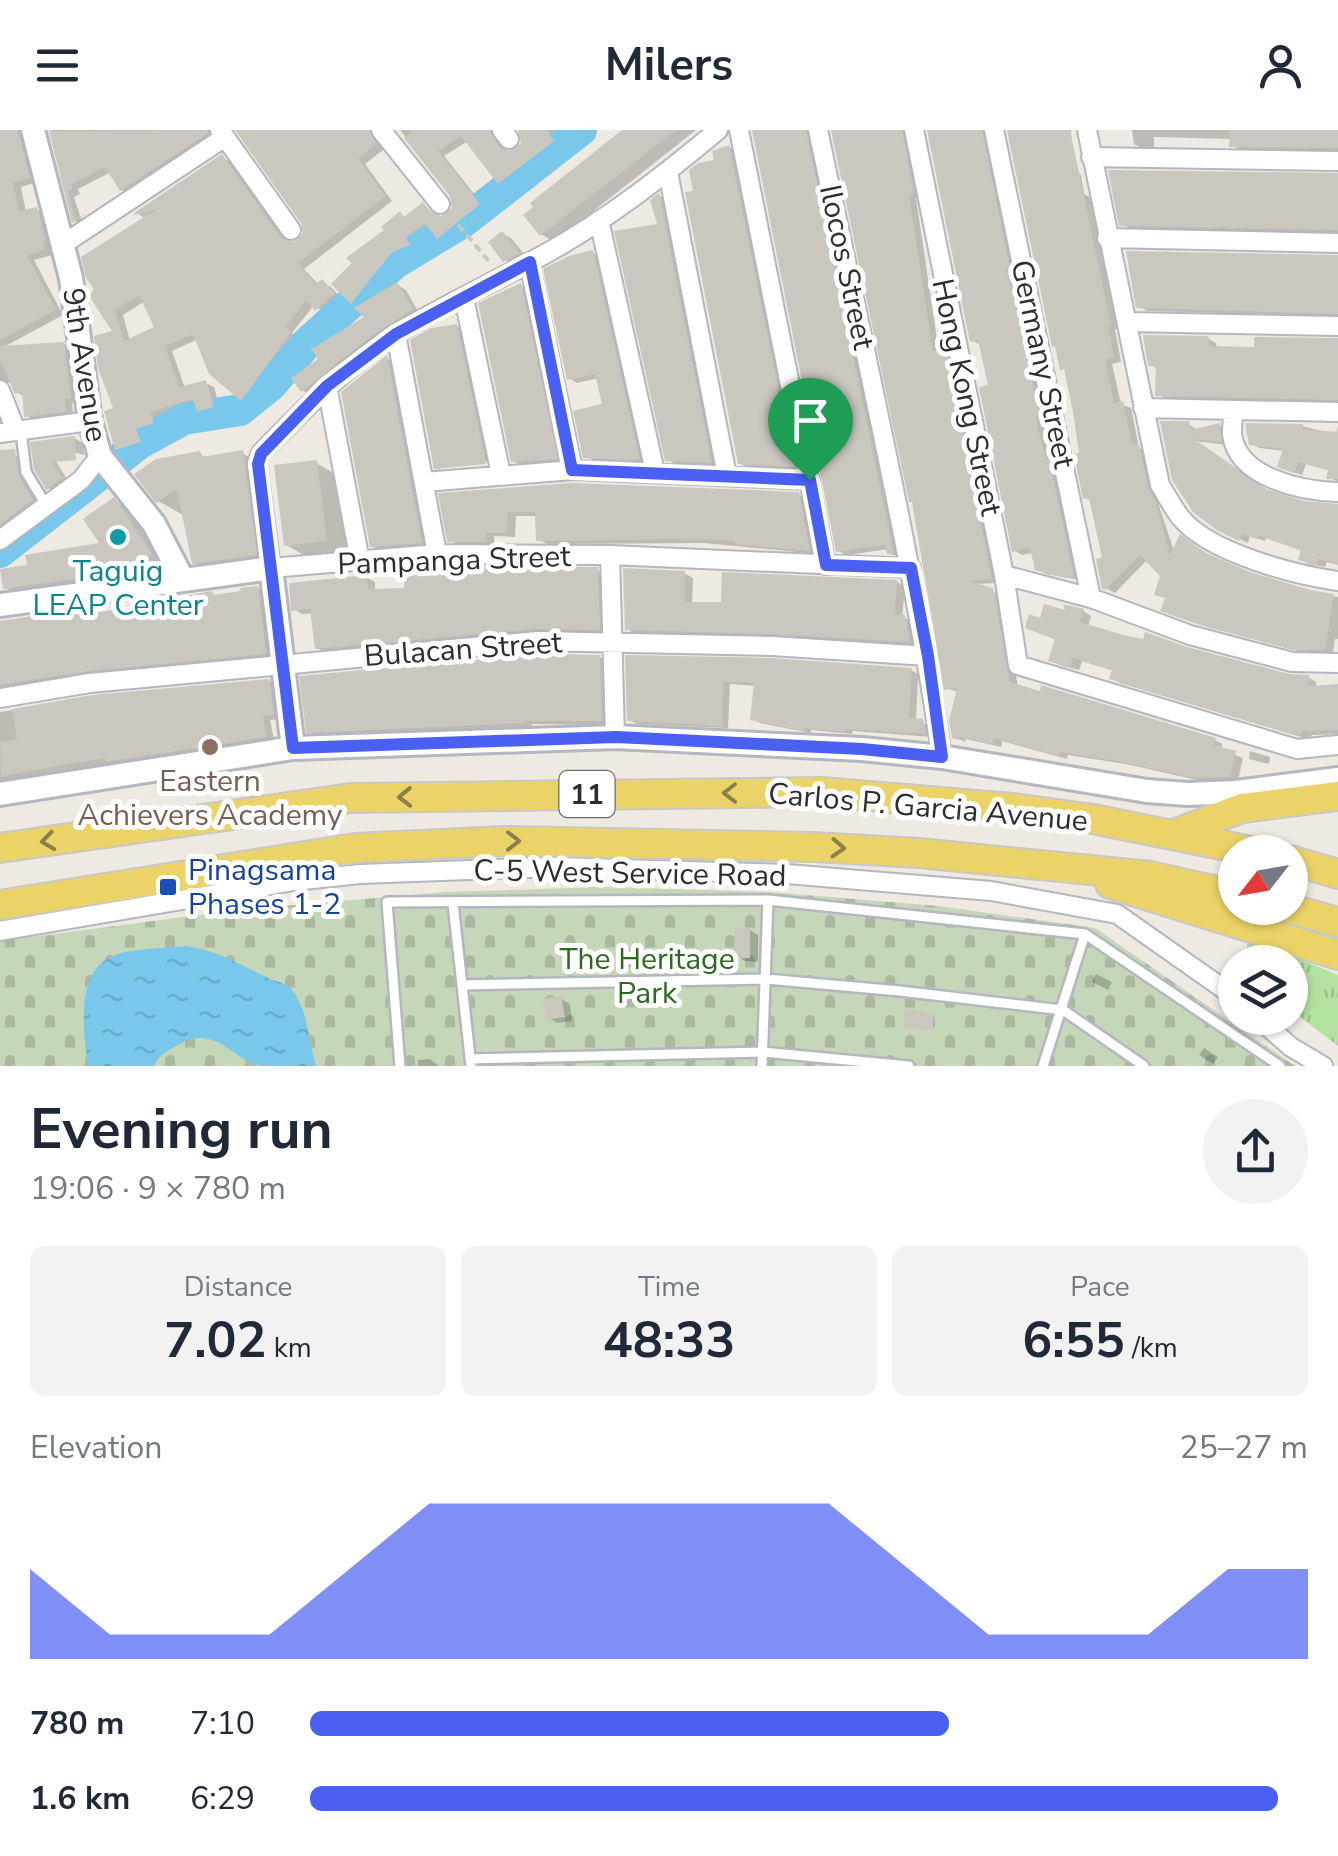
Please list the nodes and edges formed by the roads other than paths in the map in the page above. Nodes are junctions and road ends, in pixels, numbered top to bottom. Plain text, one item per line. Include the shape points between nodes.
1 (33, 130) edge
2 (718, 130) edge
3 (739, 130) edge
4 (818, 130) edge
5 (914, 130) edge
6 (994, 130) edge
7 (1086, 130) edge
8 (389, 133) edge
9 (222, 134) edge
10 (1090, 157) junction
11 (1338, 162) edge
12 (668, 172) junction
13 (440, 204) dead end
14 (599, 220) junction
15 (292, 230) dead end
16 (1107, 238) junction
17 (1338, 243) edge
18 (62, 245) junction
19 (530, 262) junction
20 (464, 298) junction
21 (1127, 322) junction
22 (1338, 326) edge
23 (396, 334) junction
24 (327, 386) junction
25 (0, 390) edge
26 (1143, 408) junction
27 (1234, 410) junction
28 (1338, 412) edge
29 (90, 421) junction
30 (12, 432) edge
31 (106, 465) junction
32 (572, 470) junction
33 (655, 472) junction
34 (501, 476) junction
35 (727, 476) junction
36 (810, 480) junction
37 (424, 482) junction
38 (1338, 492) edge
39 (48, 507) junction
40 (0, 540) edge
41 (437, 554) junction
42 (610, 555) junction
43 (360, 562) junction
44 (826, 565) junction
45 (272, 568) junction
46 (911, 568) junction
47 (1004, 575) junction
48 (182, 578) junction
49 (1338, 581) edge
50 (1092, 598) junction
51 (0, 606) edge
52 (613, 640) junction
53 (928, 656) junction
54 (284, 662) junction
55 (1338, 663) edge
56 (0, 698) edge
57 (615, 730) junction
58 (1338, 744) edge
59 (293, 748) junction
60 (942, 757) junction
61 (1338, 779) edge
62 (0, 794) edge
63 (1338, 796) edge
64 (1174, 834) junction
65 (1218, 845) edge
66 (0, 848) edge
67 (1042, 865) junction
68 (1308, 865) edge
69 (1338, 874) edge
70 (1218, 891) edge
71 (768, 900) junction
72 (453, 904) junction
73 (0, 905) edge
74 (1308, 914) edge
75 (1338, 922) edge
76 (0, 931) edge
77 (1085, 934) junction
78 (1338, 954) edge
79 (766, 979) junction
80 (1218, 984) edge
81 (463, 986) junction
82 (1063, 1010) junction
83 (1278, 1035) edge
84 (763, 1052) junction
85 (470, 1062) edge
86 (400, 1066) edge
87 (762, 1066) edge
88 (909, 1066) edge
89 (1044, 1066) edge
90 (1144, 1066) edge
91 (1280, 1066) edge
92 (1323, 1066) edge

1 - 18 main road, 9th Avenue
2 - 12 street
3 - 36 street
4 - 46 street, Ilocos Street
5 - 47 street, Hong Kong Street
6 - 50 street, Germany Street
7 - 10 street
8 - 13 street
9 - 15 street
9 - 18 street
10 - 11 street
10 - 16 street
12 - 14 street
12 - 35 street
14 - 19 street
14 - 33 street
16 - 17 street
16 - 21 street
18 - 29 main road, 9th Avenue
19 - 20 street
19 - 32 street
20 - 23 street
20 - 34 street
21 - 22 street
21 - 26 street
23 - 24 street
23 - 37 street
24 - 43 street
24 - 45 street via 261,454
25 - 30 street
26 - 27 street
26 - 49 street via 1160,485 1182,521 1224,548 1298,576
27 - 28 street
27 - 38 street via 1232,437 1242,459 1276,481
29 - 30 street
29 - 31 main road, 9th Avenue
30 - 39 lane
31 - 39 street
31 - 48 main road, 9th Avenue via 154,524
32 - 33 street
32 - 34 street
33 - 35 street
34 - 37 street
35 - 36 street
36 - 44 street
37 - 41 street
39 - 40 street
41 - 42 street, Pampanga Street
41 - 43 street, Pampanga Street
42 - 44 street, Pampanga Street
42 - 52 street
43 - 45 street, Pampanga Street
44 - 46 street, Pampanga Street
45 - 48 main road, Pampanga Street
45 - 54 main road
46 - 53 street, Ilocos Street
47 - 50 street
47 - 58 street, Hong Kong Street via 1018,665 1297,749
48 - 51 main road, Pampanga Street
50 - 55 street via 1190,635 1292,662
52 - 53 street, Bulacan Street
52 - 54 street, Bulacan Street
52 - 57 street
53 - 60 street, Ilocos Street
54 - 56 street, Bulacan Street
54 - 59 main road
57 - 59 main road
57 - 60 main road
59 - 62 main road
60 - 61 main road via 1188,794
63 - 64 main road via 1242,808
64 - 65 main road, Carlos P. Garcia Avenue / 11
64 -> 66 main road, Carlos P. Garcia Avenue / 11 via 935,801 822,792 662,793 351,798
67 - 70 main road, Carlos P. Garcia Avenue / 11
73 -> 67 main road, Carlos P. Garcia Avenue / 11 via 355,848 504,841 813,847
67 - 78 main road
68 - 69 main road
71 - 72 lane
71 - 77 lane
71 - 79 lane
72 - 81 lane
72 - 86 lane via 387,902
74 - 75 main road
76 - 80 street, C-5 West Service Road via 360,874 554,866 788,874 991,890 1117,914
77 - 82 lane
77 - 91 lane
79 - 81 lane
79 - 82 lane
79 - 84 lane
81 - 85 lane
82 - 89 lane
82 - 90 lane
83 - 92 street
84 - 85 lane
84 - 87 lane
84 - 88 lane

